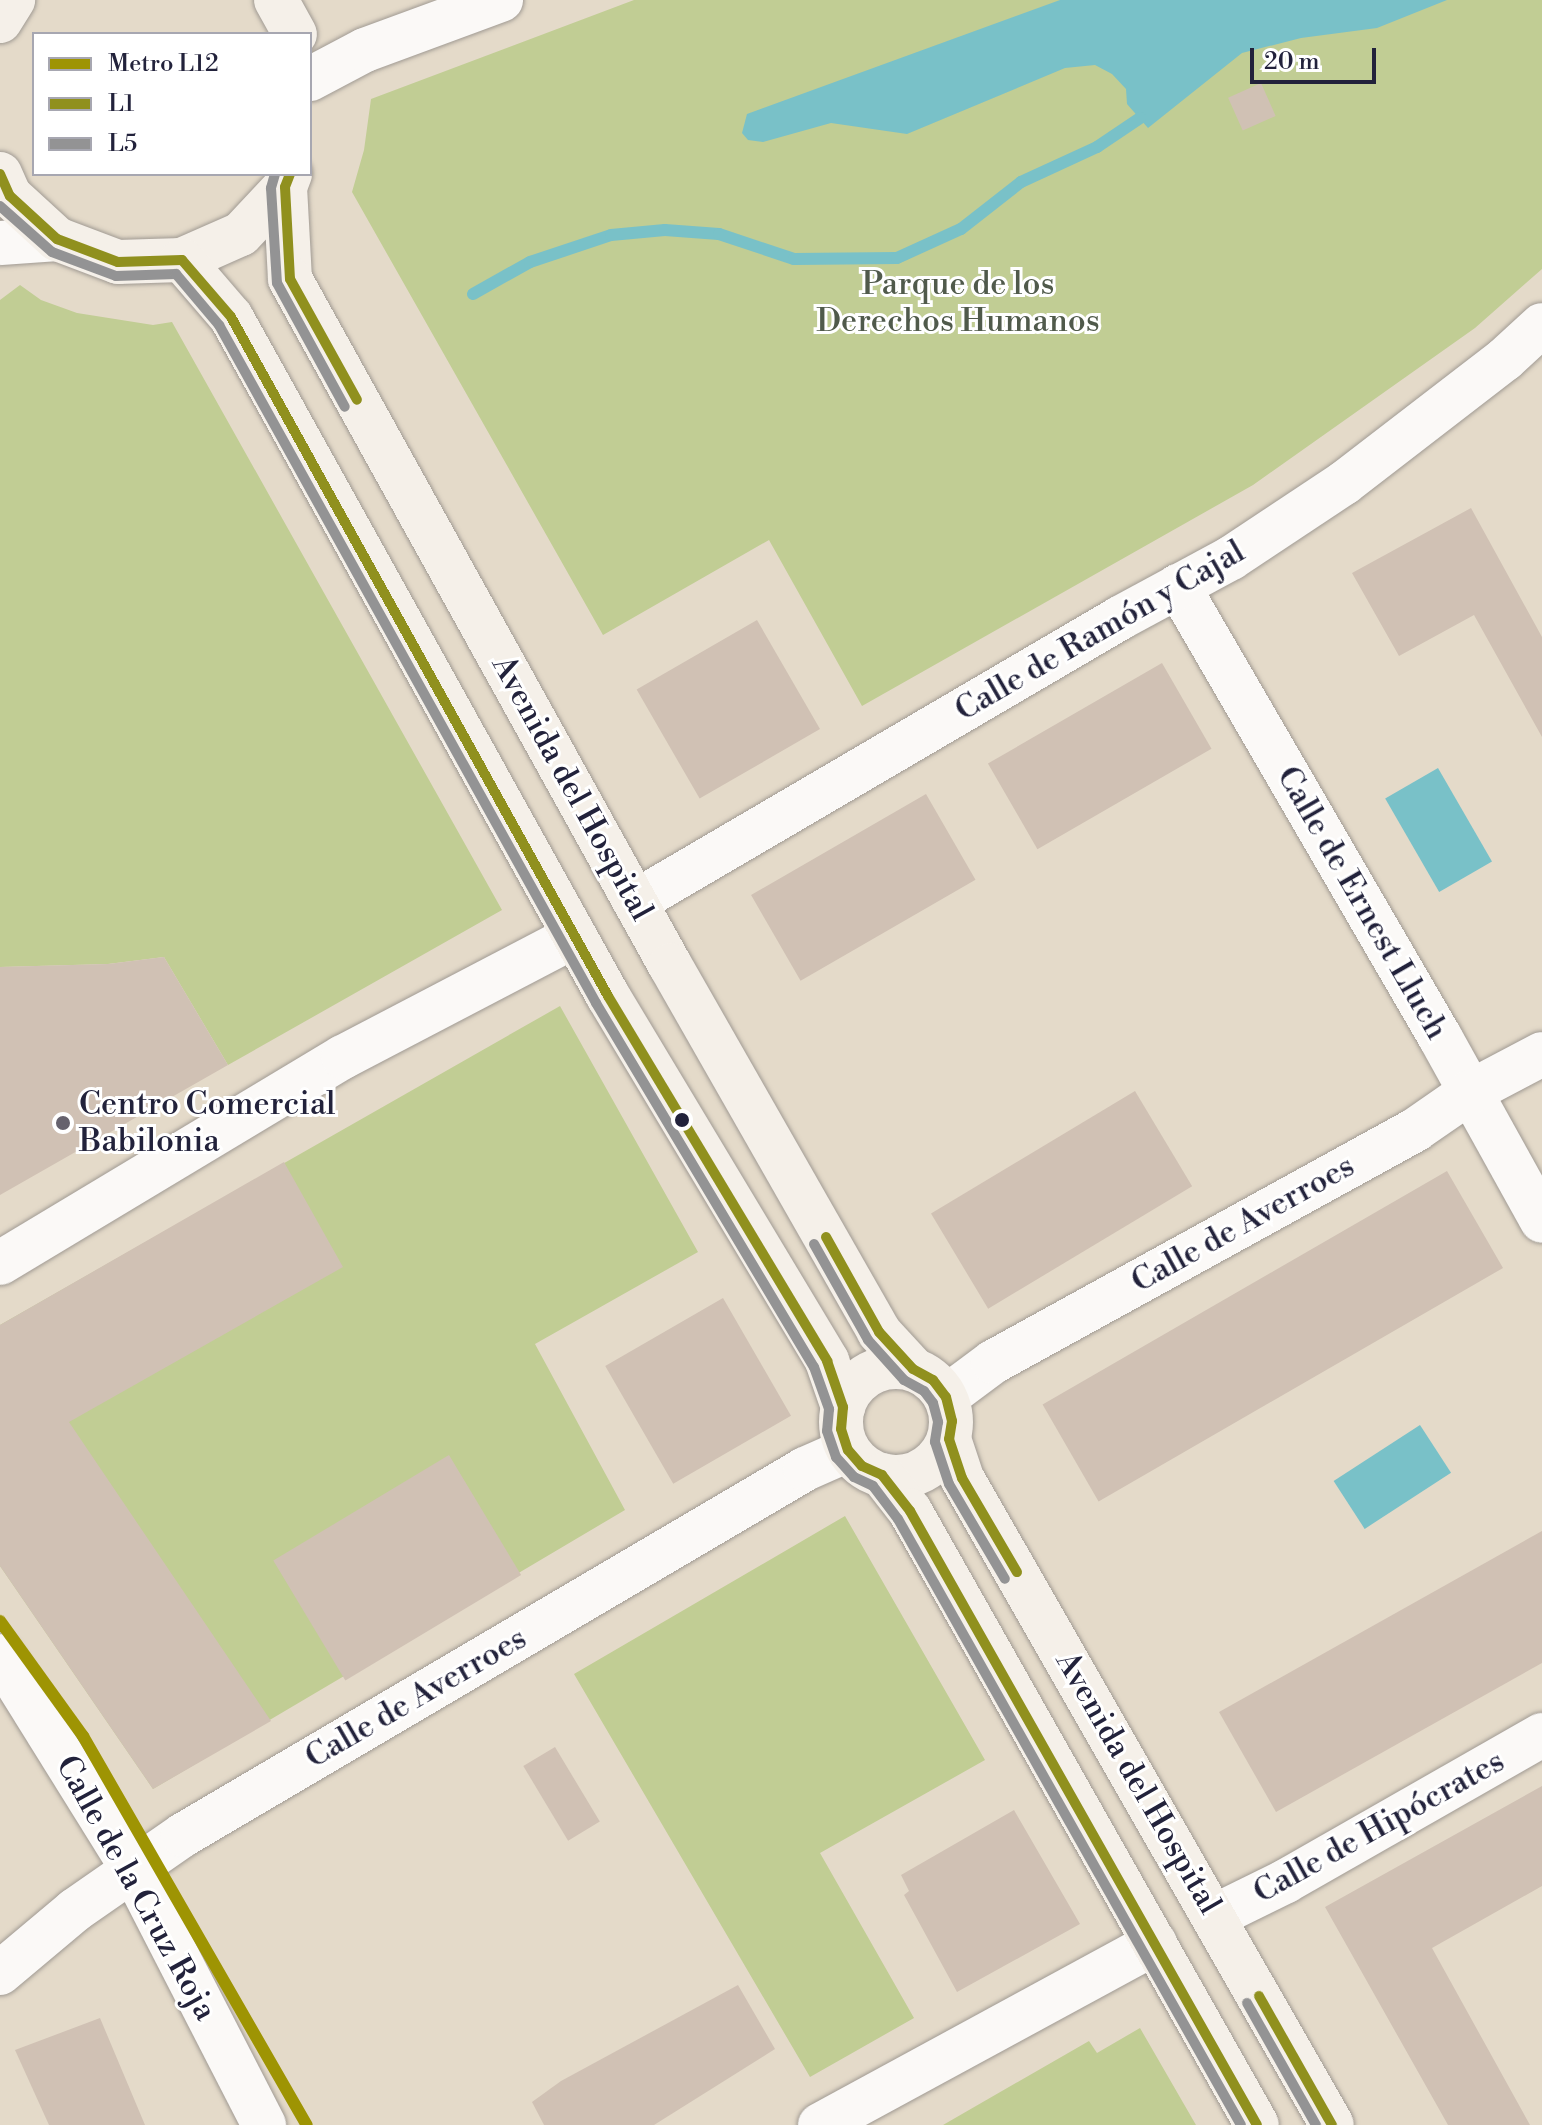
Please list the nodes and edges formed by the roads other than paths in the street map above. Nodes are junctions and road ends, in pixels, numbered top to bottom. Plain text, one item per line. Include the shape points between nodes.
1 (13, 0) edge
2 (276, 0) edge
3 (501, 0) edge
4 (0, 21) edge
5 (294, 32) edge
6 (312, 78) edge
7 (0, 174) edge
8 (287, 180) edge
9 (57, 239) junction
10 (0, 243) edge
11 (182, 260) junction
12 (1542, 325) edge
13 (1178, 586) junction
14 (635, 902) junction
15 (574, 936) junction
16 (1542, 1054) edge
17 (1470, 1092) junction
18 (1542, 1221) edge
19 (0, 1263) edge
20 (913, 1369) junction
21 (843, 1407) junction
22 (948, 1418) junction
23 (865, 1463) junction
24 (0, 1656) edge
25 (1542, 1735) edge
26 (133, 1870) junction
27 (1215, 1916) junction
28 (1155, 1943) junction
29 (0, 1973) edge
30 (264, 2125) edge
31 (820, 2125) edge
32 (1257, 2125) edge
33 (1332, 2125) edge

1 - 4 main road
2 - 5 main road
3 - 6 street via 365,50
7 - 9 main road via 10,196
8 - 11 main road via 241,234
8 - 14 main road, Avenida del Hospital via 290,279
9 - 10 street
9 - 11 main road via 118,262
11 - 15 main road via 231,317
12 - 13 street, Calle de Ramón y Cajal via 1344,483 1231,558
13 - 14 street, Calle de Ramón y Cajal
13 - 17 street, Calle de Ernest Lluch
14 - 20 main road, Avenida del Hospital via 879,1332
15 - 19 street via 343,1057
15 - 21 main road via 827,1361
16 - 17 street, Calle de Averroes
17 - 18 street, Calle de Ernest Lluch
17 - 22 street, Calle de Averroes via 1415,1130 993,1362
20 - 21 main road via 869,1373 853,1387
20 - 22 main road via 933,1380
21 - 23 main road via 841,1429
22 - 23 main road via 939,1457 923,1471 903,1477
22 - 27 main road, Avenida del Hospital via 962,1478
23 - 26 street, Calle de Averroes via 792,1477 197,1827
23 - 28 main road, Avenida del Hospital via 910,1511
24 - 26 street, Calle de la Cruz Roja
25 - 27 street, Calle de Hipócrates
26 - 29 street, Calle de Averroes
26 - 30 street, Calle de la Cruz Roja
27 - 33 main road, Avenida del Hospital
28 - 31 street
28 - 32 main road, Avenida del Hospital

